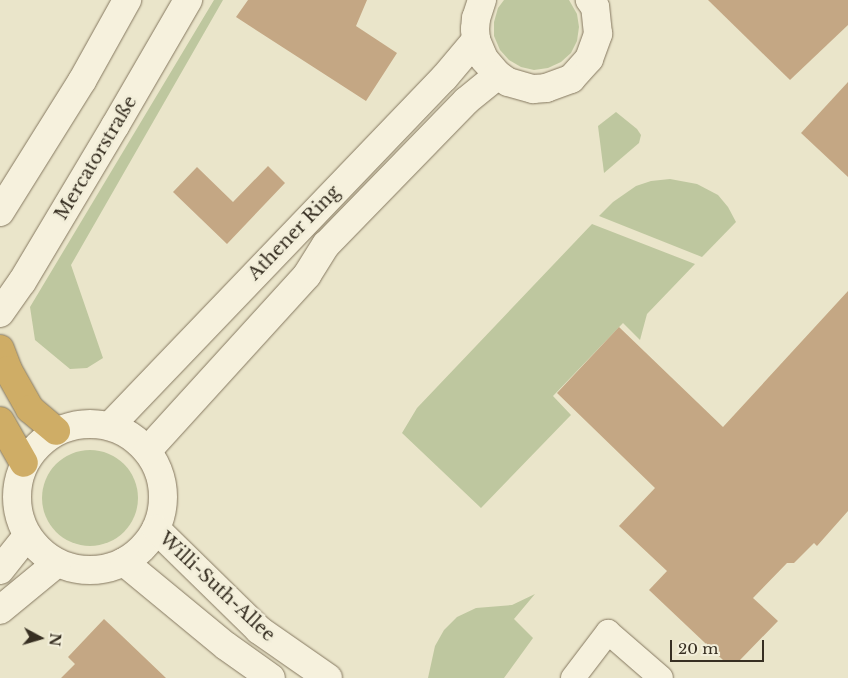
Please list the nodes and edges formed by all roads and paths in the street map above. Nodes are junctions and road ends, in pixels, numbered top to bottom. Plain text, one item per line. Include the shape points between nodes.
1 (127, 0) edge
2 (188, 0) edge
3 (482, 0) edge
4 (594, 2) edge
5 (476, 40) junction
6 (498, 75) junction
7 (0, 212) edge
8 (0, 313) edge
9 (0, 348) edge
10 (0, 421) edge
11 (110, 426) junction
12 (56, 431) junction
13 (147, 451) junction
14 (24, 463) junction
15 (156, 529) junction
16 (27, 536) junction
17 (124, 562) junction
18 (57, 563) junction
19 (0, 570) edge
20 (0, 610) edge
21 (271, 678) edge
22 (328, 678) edge
23 (573, 678) edge
24 (661, 678) edge

1 - 7 street via 82,80
2 - 8 street, Mercatorstraße via 22,282
3 - 5 street via 476,18
4 - 6 street via 598,34 589,59 571,78 546,88 533,89 508,82
5 - 6 street via 484,59
5 - 11 street, Athener Ring via 444,78
6 - 13 street, Athener Ring via 466,101 326,245 307,275
9 - 12 highway via 8,370 30,409
10 - 14 highway
11 - 12 street via 91,423
11 - 13 street via 131,436
12 - 14 street via 32,450
13 - 15 street via 158,469 163,489 163,510
14 - 16 street via 16,492 17,508
15 - 17 street via 137,554
15 - 22 street, Willi-Suth-Allee via 259,630
16 - 18 street via 40,552
16 - 19 street
17 - 18 street via 102,570 79,570
17 - 21 street, Willi-Suth-Allee via 226,646
18 - 20 street
23 - 24 street via 608,632

